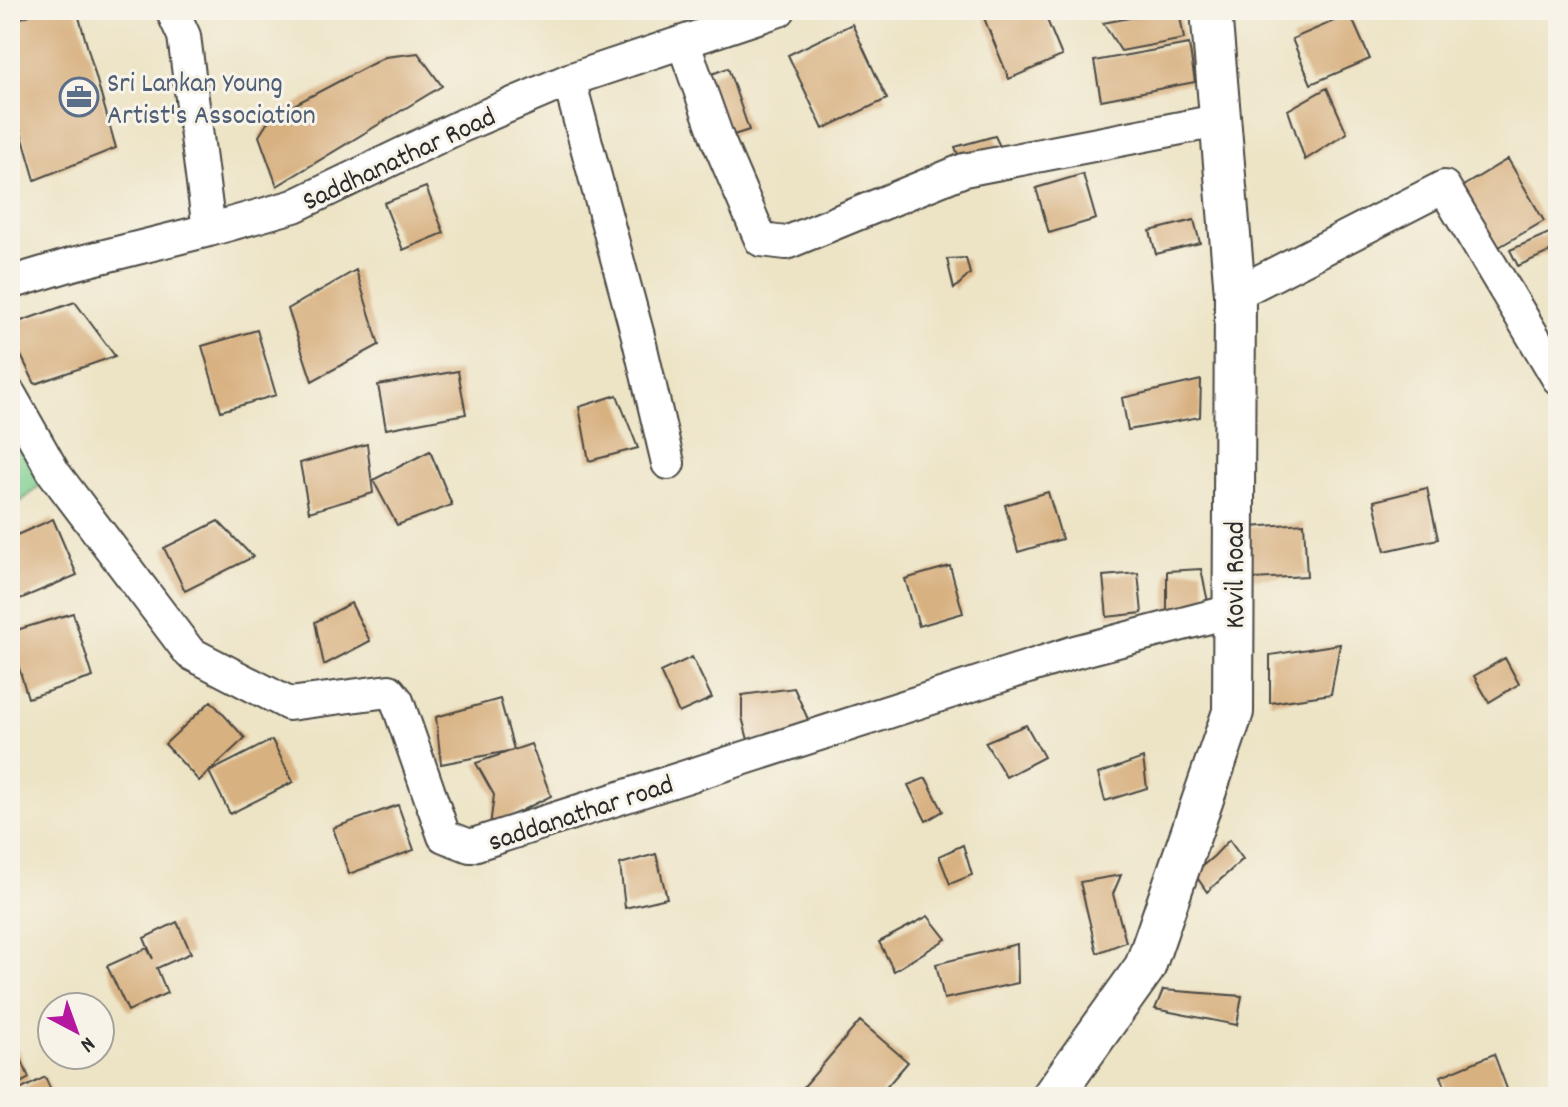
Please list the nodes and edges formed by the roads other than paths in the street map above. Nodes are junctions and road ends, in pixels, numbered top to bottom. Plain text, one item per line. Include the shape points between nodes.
1 (172, 10) edge
2 (779, 10) edge
3 (1210, 10) edge
4 (683, 42) junction
5 (569, 80) junction
6 (1217, 121) junction
7 (209, 230) junction
8 (10, 283) edge
9 (1235, 294) junction
10 (1558, 378) edge
11 (10, 395) edge
12 (668, 463) dead end
13 (1232, 611) junction
14 (1052, 1097) edge

1 - 7 street via 184,36
2 - 4 street, Saddhanathar Road
3 - 6 street
3 - 9 street, Kovil Road
4 - 5 street, Saddhanathar Road
4 - 6 street via 761,240 786,243 964,170
5 - 7 street, Saddhanathar Road via 294,206
5 - 12 street
6 - 9 street
7 - 8 street, Saddhanathar Road
9 - 10 street via 1444,187
9 - 13 street, Kovil Road
11 - 13 street, saddanathar road via 54,473 190,653 289,704 389,691 444,836 470,846 1075,652
13 - 14 street, Kovil Road via 1233,712 1145,967

